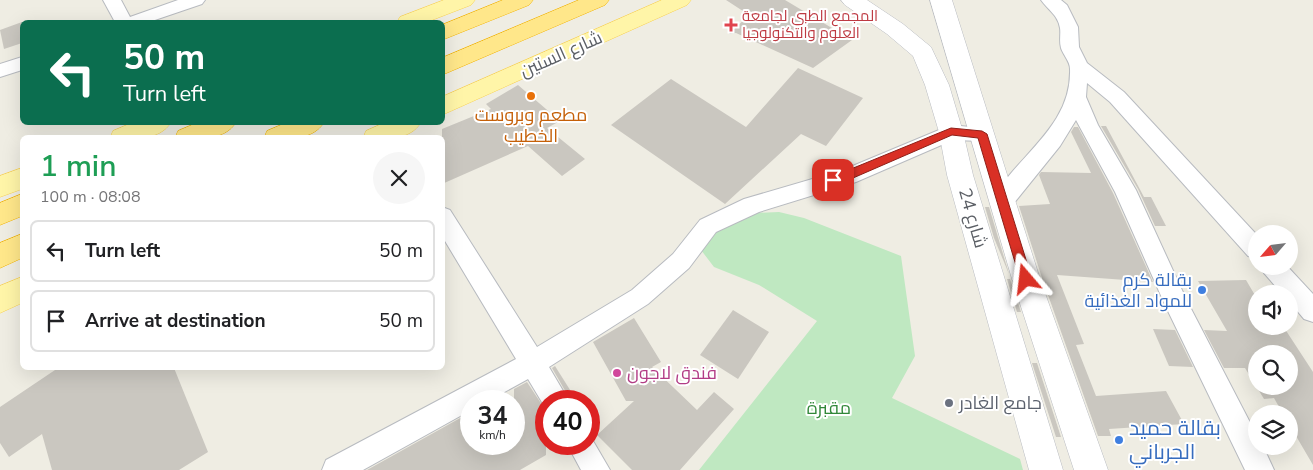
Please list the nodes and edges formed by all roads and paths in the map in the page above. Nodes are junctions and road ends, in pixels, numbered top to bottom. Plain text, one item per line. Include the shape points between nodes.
1 (112, 0) edge
2 (196, 0) edge
3 (464, 0) edge
4 (522, 0) edge
5 (598, 0) edge
6 (680, 0) edge
7 (852, 0) edge
8 (941, 0) edge
9 (1050, 0) edge
10 (123, 20) edge
11 (138, 20) edge
12 (413, 20) edge
13 (445, 32) edge
14 (20, 64) edge
15 (445, 65) edge
16 (1080, 67) junction
17 (0, 71) edge
18 (1076, 97) junction
19 (445, 106) edge
20 (152, 125) edge
21 (217, 125) edge
22 (305, 125) edge
23 (951, 132) junction
24 (982, 134) junction
25 (129, 135) edge
26 (194, 135) edge
27 (283, 135) edge
28 (20, 179) edge
29 (0, 187) edge
30 (1002, 202) junction
31 (20, 206) edge
32 (0, 214) edge
33 (445, 221) edge
34 (1248, 240) edge
35 (20, 247) edge
36 (0, 256) edge
37 (1280, 275) edge
38 (20, 291) edge
39 (0, 300) edge
40 (1313, 311) edge
41 (533, 363) junction
42 (549, 390) edge
43 (587, 455) edge
44 (336, 470) edge
45 (596, 470) edge
46 (1046, 470) edge
47 (1091, 470) edge
48 (1260, 470) edge

1 - 10 street
2 - 11 street
3 - 12 main road
4 - 13 highway
5 - 15 highway, شارع الستين
6 - 19 main road, شارع الستين
7 - 23 street, شارع 24 via 923,52
8 - 24 street, شارع 24
9 - 16 street via 1060,9 1069,27 1070,47
14 - 17 street
16 - 18 street
16 - 34 street via 1117,97
18 - 30 street via 1059,133
18 - 48 street via 1088,126 1125,190 1178,307
20 - 25 main road
21 - 26 highway
22 - 27 highway
23 - 24 street
23 - 41 street via 849,176 752,205 708,226 681,261 640,297
23 - 46 street, شارع 24 via 960,175
24 - 30 street, شارع 24
28 - 29 main road
30 - 47 street, شارع 24
31 - 32 highway
33 - 41 street
35 - 36 highway
37 - 40 street
38 - 39 main road
41 - 42 street
41 - 44 street
43 - 45 street

